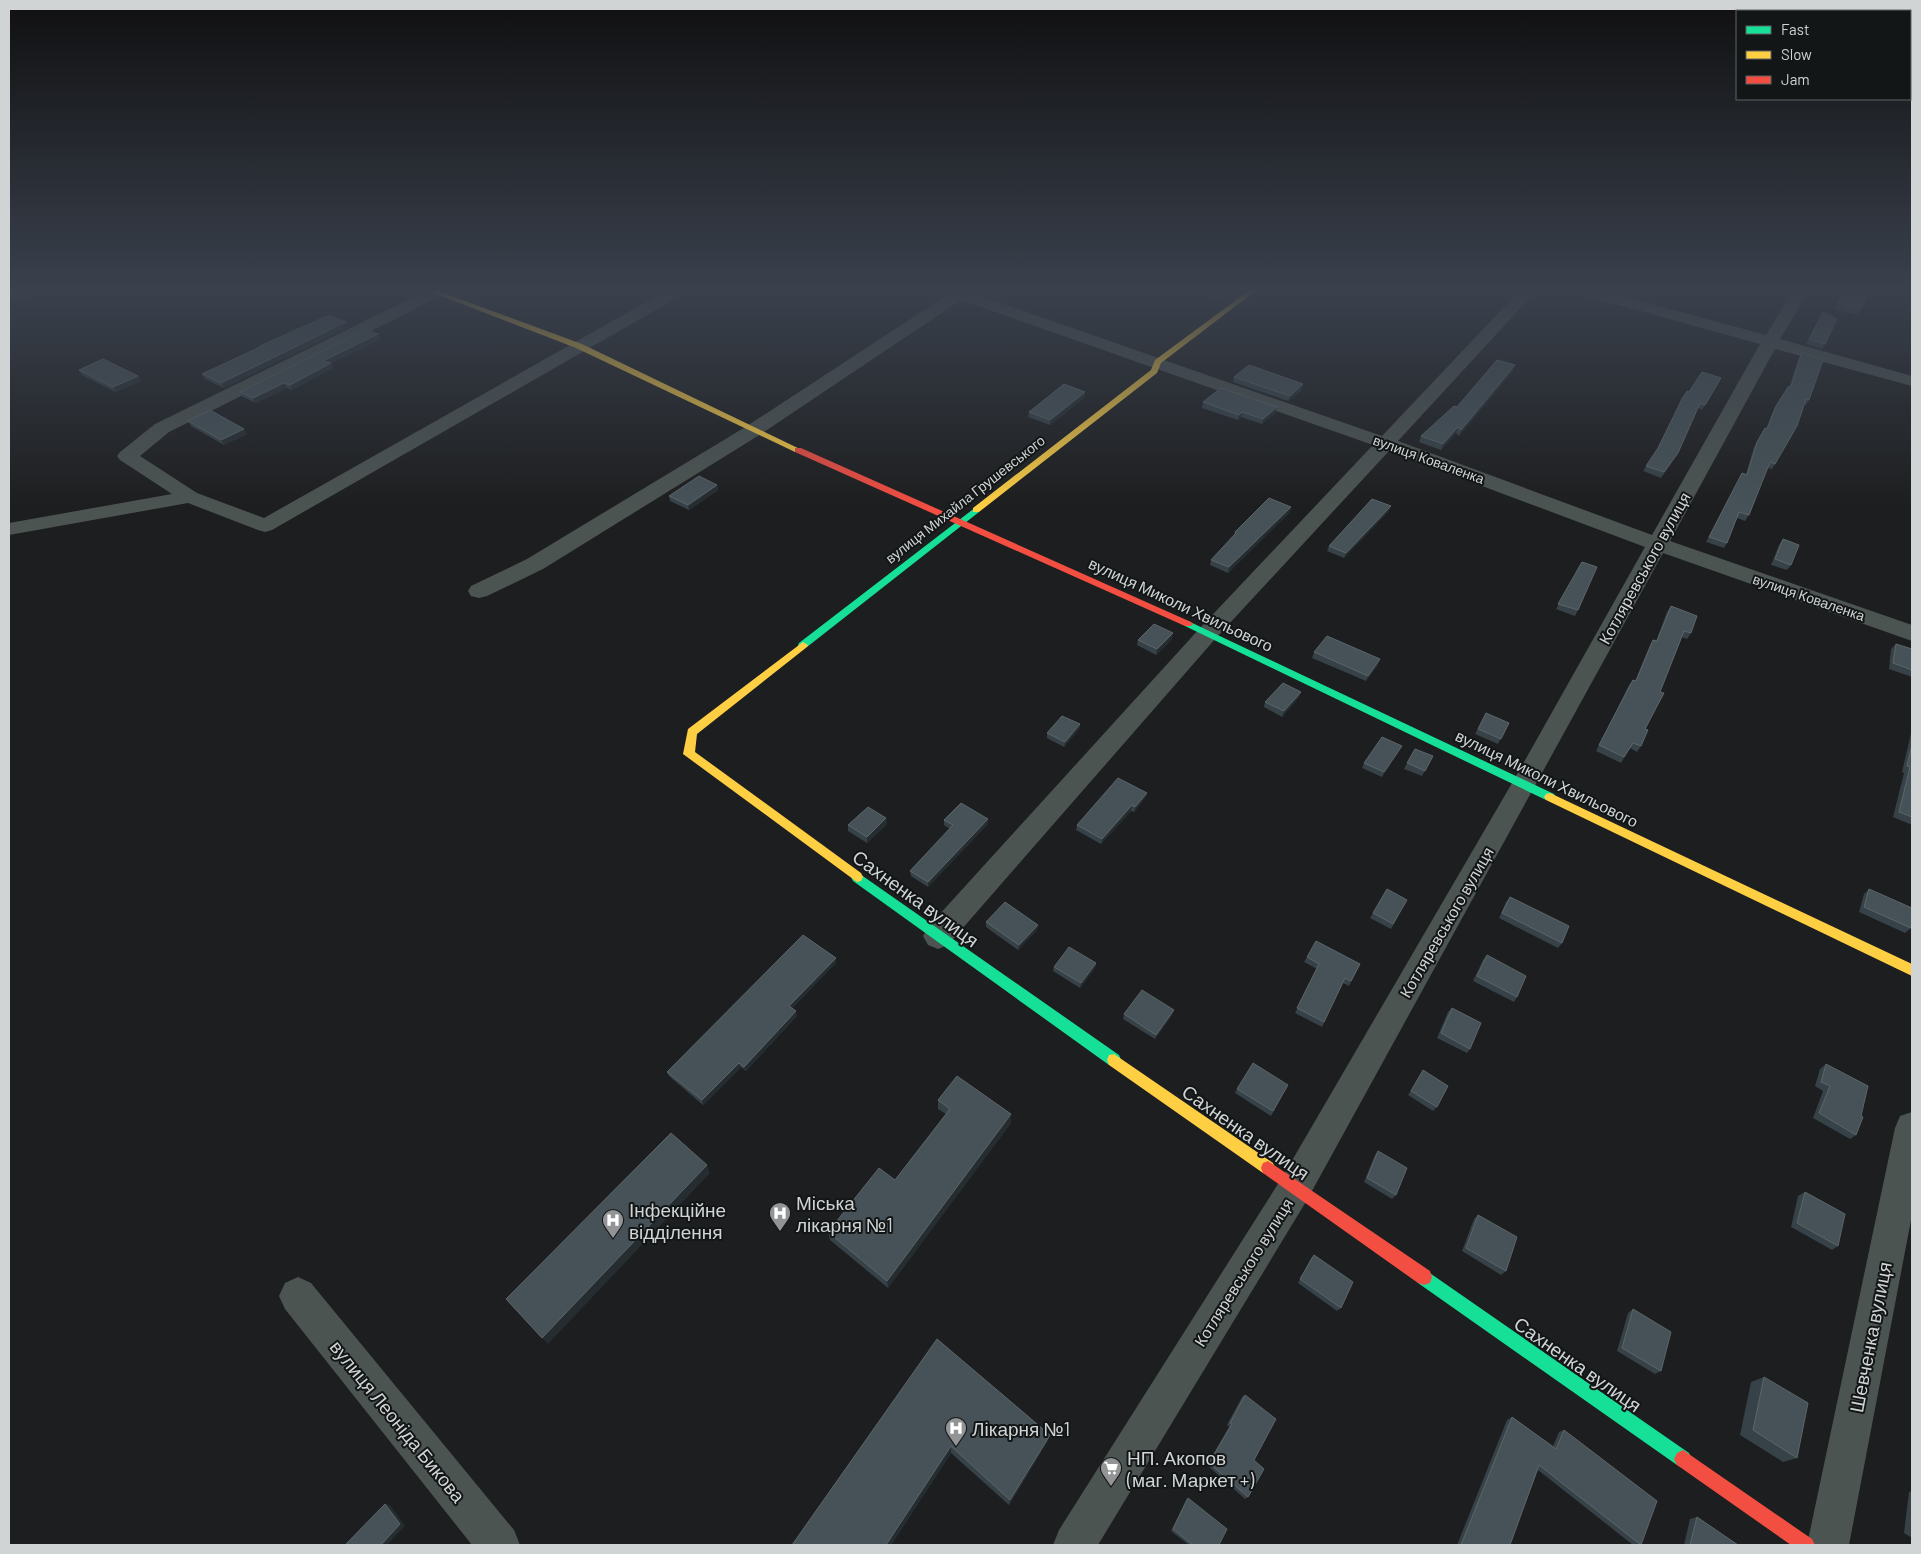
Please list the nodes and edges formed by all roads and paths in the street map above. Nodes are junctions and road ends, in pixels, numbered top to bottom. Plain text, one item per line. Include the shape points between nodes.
1 (294, 362) edge
2 (552, 362) edge
3 (611, 362) edge
4 (854, 362) edge
5 (1158, 362) joint
6 (1462, 362) edge
7 (1759, 362) edge
8 (1841, 362) edge
9 (1912, 381) edge
10 (754, 430) junction
11 (1385, 443) junction
12 (190, 497) junction
13 (962, 521) junction
14 (9, 529) edge
15 (1657, 544) junction
16 (479, 591) dead end
17 (1208, 632) junction
18 (1912, 633) edge
19 (692, 732) joint
20 (1524, 785) junction
21 (938, 936) junction
22 (1912, 970) edge
23 (1912, 1128) edge
24 (1295, 1188) junction
25 (298, 1296) dead end
26 (499, 1545) edge
27 (1074, 1545) edge
28 (1806, 1545) edge
29 (1828, 1545) edge

1 - 12 street via 162,428 127,456
2 - 12 street via 265,526
3 - 10 street, вулиця Миколи Хвильового
4 - 10 street
5 - 11 street, вулиця Коваленка
5 - 13 street, вулиця Михайла Грушевського via 1154,371
6 - 11 street
7 - 15 street, Котляревського вулиця
8 - 9 street
10 - 13 street, вулиця Миколи Хвильового
10 - 16 street via 534,564
11 - 15 street, вулиця Коваленка
11 - 17 street
12 - 14 street
13 - 17 street, вулиця Миколи Хвильового
13 - 19 street, вулиця Михайла Грушевського
15 - 18 street, вулиця Коваленка
15 - 20 street, Котляревського вулиця
17 - 20 street, вулиця Миколи Хвильового
17 - 21 street
19 - 21 street, Сахненка вулиця via 689,754
20 - 22 street, вулиця Миколи Хвильового
20 - 24 street, Котляревського вулиця
21 - 24 street, Сахненка вулиця
23 - 29 street, Шевченка вулиця
24 - 27 street, Котляревського вулиця
24 - 28 street, Сахненка вулиця
25 - 26 street, вулиця Леоніда Бикова

